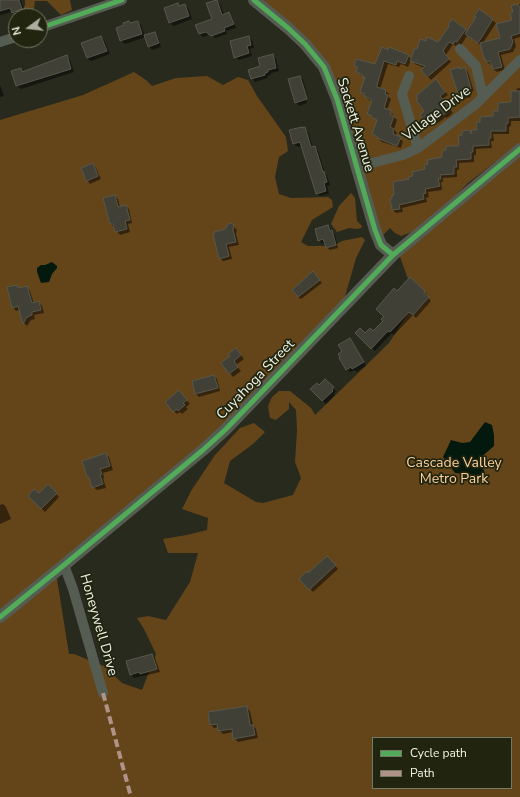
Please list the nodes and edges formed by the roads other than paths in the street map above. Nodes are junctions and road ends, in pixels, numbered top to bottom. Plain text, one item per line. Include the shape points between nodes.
1 (122, 0) edge
2 (254, 0) edge
3 (48, 25) edge
4 (460, 49) dead end
5 (520, 60) edge
6 (409, 76) dead end
7 (483, 97) junction
8 (418, 148) junction
9 (520, 149) edge
10 (356, 167) junction
11 (393, 255) junction
12 (64, 566) junction
13 (0, 617) edge
14 (103, 693) dead end

1 - 3 street
2 - 10 street, Sackett Avenue via 301,41 324,67 337,99
4 - 7 street via 476,66
5 - 7 street, Village Drive
6 - 8 street via 402,94
7 - 8 street, Village Drive
8 - 10 street, Village Drive via 403,155
9 - 11 street, Cuyahoga Street
10 - 11 street, Sackett Avenue via 379,239
11 - 12 street, Cuyahoga Street via 225,430
12 - 13 street, Cuyahoga Street
12 - 14 street, Honeywell Drive via 76,596

